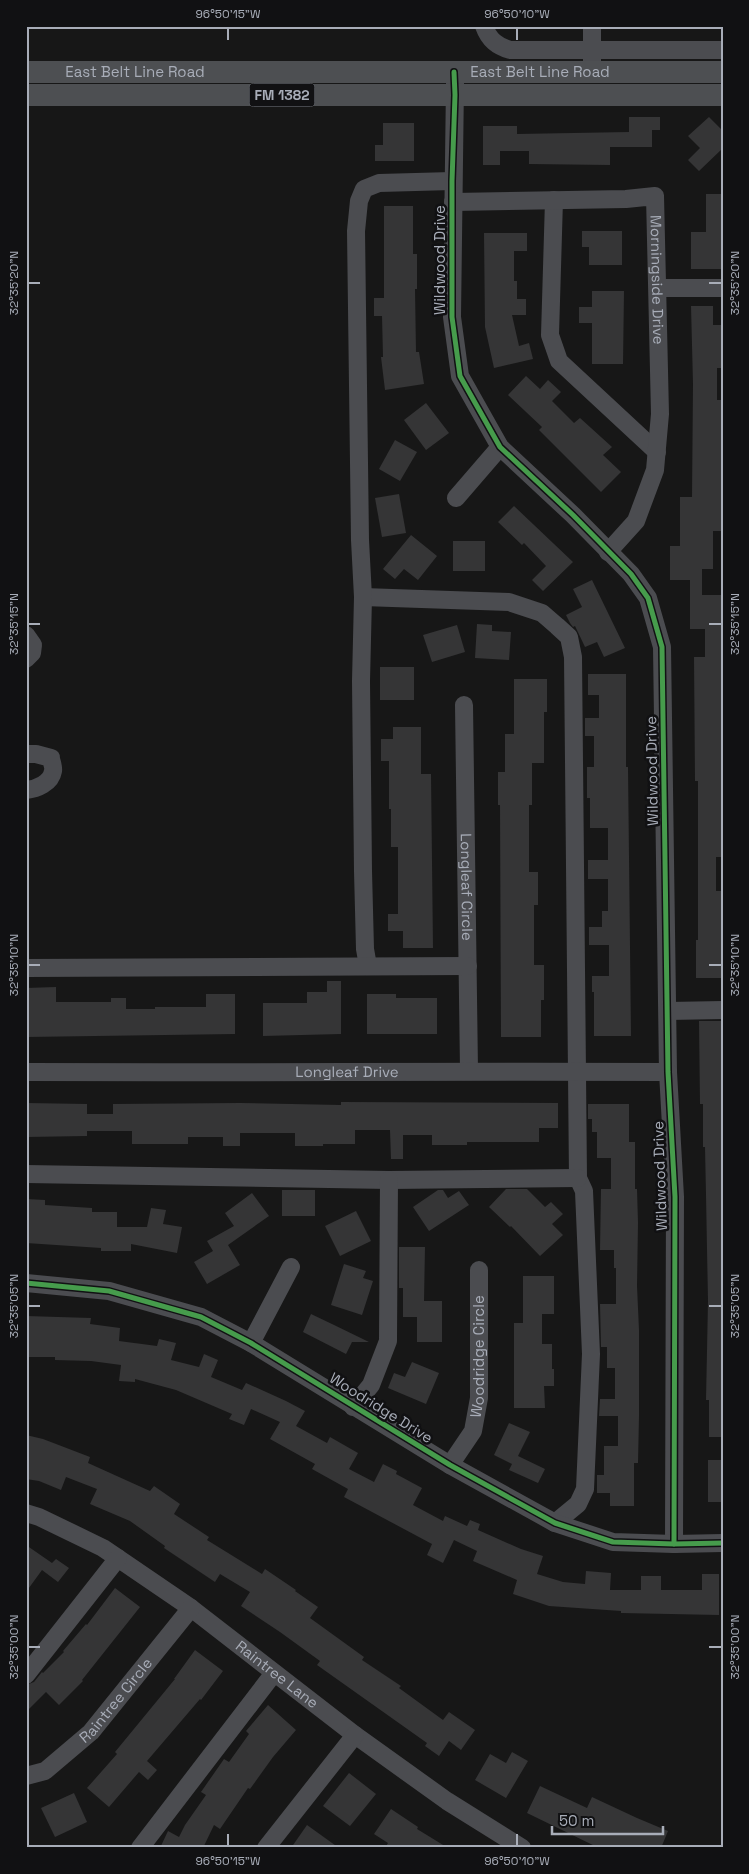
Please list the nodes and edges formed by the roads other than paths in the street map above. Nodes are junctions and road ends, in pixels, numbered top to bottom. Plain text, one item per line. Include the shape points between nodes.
1 (484, 26) edge
2 (592, 26) edge
3 (592, 50) junction
4 (723, 50) edge
5 (26, 72) edge
6 (454, 72) junction
7 (592, 72) junction
8 (723, 72) edge
9 (26, 95) edge
10 (455, 95) junction
11 (593, 95) junction
12 (723, 95) edge
13 (452, 181) junction
14 (554, 200) junction
15 (453, 202) junction
16 (658, 288) junction
17 (723, 288) edge
18 (500, 447) junction
19 (657, 452) junction
20 (456, 498) dead end
21 (608, 552) junction
22 (363, 597) junction
23 (26, 635) edge
24 (26, 659) edge
25 (464, 705) dead end
26 (26, 754) edge
27 (26, 790) edge
28 (368, 966) junction
29 (468, 966) junction
30 (26, 968) edge
31 (723, 1010) edge
32 (668, 1011) junction
33 (469, 1070) junction
34 (578, 1071) junction
35 (26, 1072) edge
36 (668, 1072) junction
37 (26, 1174) edge
38 (578, 1178) junction
39 (389, 1180) junction
40 (291, 1267) dead end
41 (479, 1270) dead end
42 (26, 1283) edge
43 (251, 1343) junction
44 (354, 1406) junction
45 (450, 1466) junction
46 (26, 1513) edge
47 (555, 1524) junction
48 (723, 1543) edge
49 (674, 1544) junction
50 (118, 1558) junction
51 (191, 1608) junction
52 (274, 1673) junction
53 (26, 1675) edge
54 (355, 1735) junction
55 (26, 1776) edge
56 (140, 1848) edge
57 (266, 1848) edge
58 (522, 1848) edge

1 - 3 street via 497,46 510,50
2 - 3 street
3 - 4 street
3 - 7 street
5 - 6 main road, East Belt Line Road / FM 1382
6 - 7 main road, East Belt Line Road / FM 1382
6 - 10 street, Wildwood Drive
7 - 8 main road, East Belt Line Road / FM 1382
7 - 11 street
9 - 10 main road, East Belt Line Road / FM 1382
10 - 11 main road, East Belt Line Road / FM 1382
10 - 13 street, Wildwood Drive
11 - 12 main road, East Belt Line Road / FM 1382
13 - 15 street, Wildwood Drive
13 - 22 street via 379,183 364,189 359,200 355,267
14 - 15 street, Morningside Drive
14 - 16 street, Morningside Drive via 655,196
14 - 19 street via 550,335 559,361
15 - 18 street, Wildwood Drive via 452,317 460,376
16 - 17 street
16 - 19 street, Morningside Drive via 660,414
18 - 20 street
18 - 21 street, Wildwood Drive via 574,515
19 - 21 street, Morningside Drive via 655,470 636,521
21 - 32 street, Wildwood Drive via 631,574 648,598 662,647
22 - 28 street via 361,681 365,949
22 - 34 street via 509,602 542,613 569,637 573,657
23 - 24 street via 33,644 32,653
25 - 29 street, Longleaf Circle
26 - 27 street via 50,758 53,770 47,782
28 - 29 street
28 - 30 street
29 - 33 street, Longleaf Circle
31 - 32 street
32 - 36 street, Wildwood Drive
33 - 34 street, Longleaf Drive
33 - 35 street, Longleaf Drive
34 - 36 street, Longleaf Drive
34 - 38 street
36 - 49 street, Wildwood Drive via 675,1197
37 - 39 street
38 - 39 street
38 - 47 street via 584,1191 591,1354 585,1489 578,1504
39 - 44 street via 388,1342 371,1385
40 - 43 street
41 - 45 street, Woodridge Circle via 479,1398 473,1431
42 - 43 street, Woodridge Drive via 108,1291 201,1317
43 - 44 street, Woodridge Drive
44 - 45 street, Woodridge Drive
45 - 47 street, Woodridge Drive
46 - 50 street, Raintree Lane
47 - 49 street, Woodridge Drive via 613,1542
48 - 49 street, Woodridge Drive
50 - 51 street, Raintree Lane
50 - 53 street
51 - 52 street, Raintree Lane
51 - 55 street, Raintree Circle via 91,1732 45,1771
52 - 54 street, Raintree Lane
52 - 56 street
54 - 57 street
54 - 58 street, Raintree Lane via 447,1801

